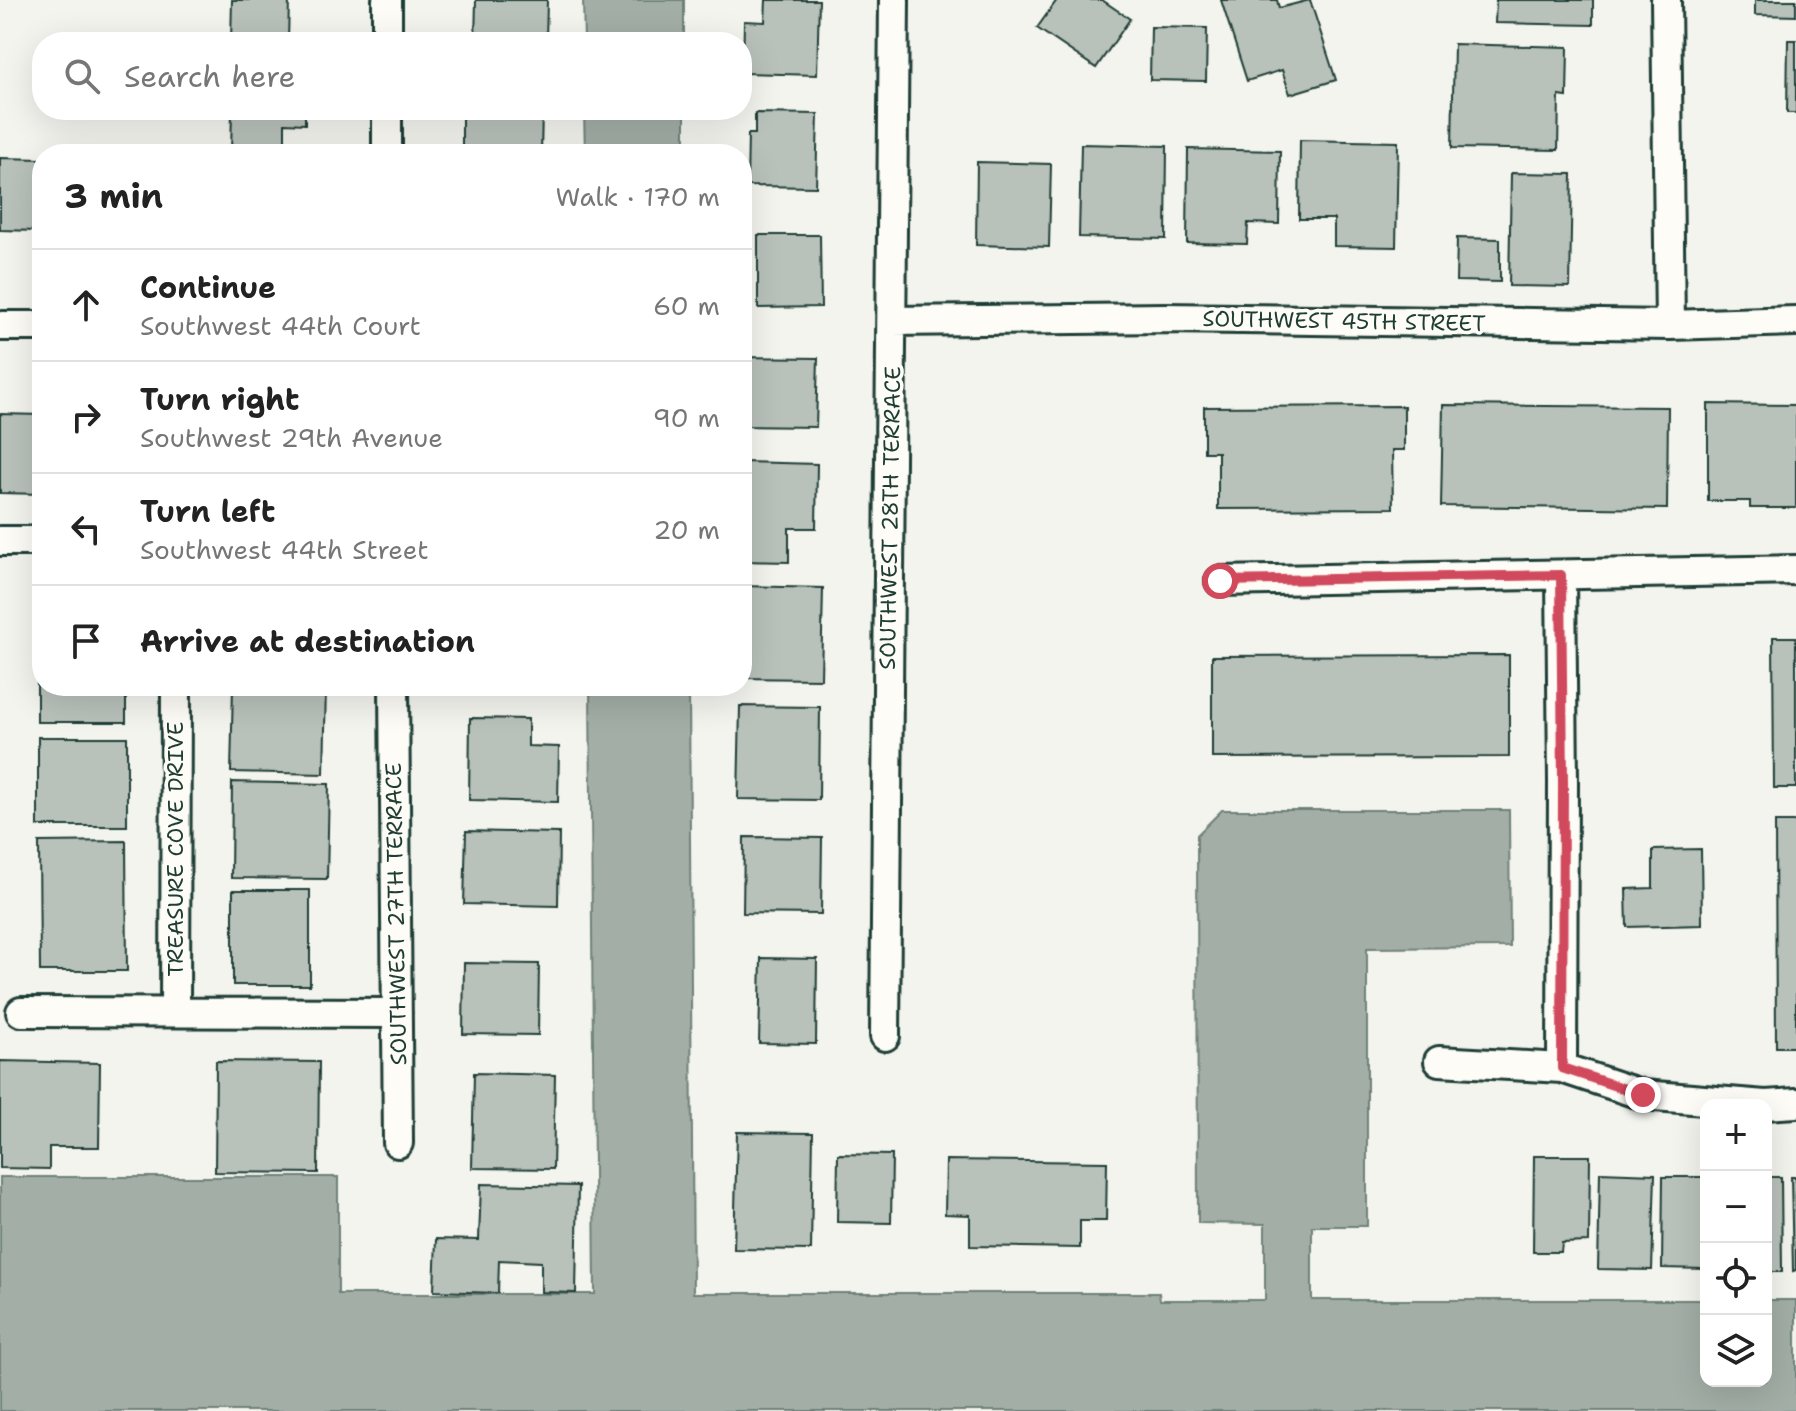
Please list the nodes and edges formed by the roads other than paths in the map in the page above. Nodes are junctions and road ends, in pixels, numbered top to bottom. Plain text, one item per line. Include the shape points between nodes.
1 (387, 0) edge
2 (894, 0) edge
3 (1666, 0) edge
4 (387, 32) edge
5 (387, 120) edge
6 (387, 144) edge
7 (892, 321) junction
8 (1796, 321) edge
9 (1670, 325) junction
10 (0, 326) edge
11 (32, 326) edge
12 (0, 541) edge
13 (32, 541) edge
14 (1796, 570) edge
15 (1561, 575) junction
16 (1220, 581) dead end
17 (176, 696) edge
18 (394, 696) edge
19 (21, 1012) dead end
20 (175, 1012) junction
21 (397, 1013) junction
22 (885, 1036) dead end
23 (1439, 1061) dead end
24 (1562, 1068) junction
25 (1796, 1103) edge
26 (398, 1143) dead end

1 - 4 street
2 - 7 street, SOUTHWEST 28TH TERRACE
3 - 9 street
5 - 6 street
7 - 9 street, SOUTHWEST 45TH STREET via 1165,318
7 - 22 street, SOUTHWEST 28TH TERRACE
8 - 9 street, SOUTHWEST 45TH STREET
10 - 11 street
12 - 13 street
14 - 15 street
15 - 16 street
15 - 24 street
17 - 20 street, TREASURE COVE DRIVE
18 - 21 street, SOUTHWEST 27TH TERRACE
19 - 20 street
20 - 21 street
21 - 26 street, SOUTHWEST 27TH TERRACE
23 - 24 street
24 - 25 street via 1643,1095

